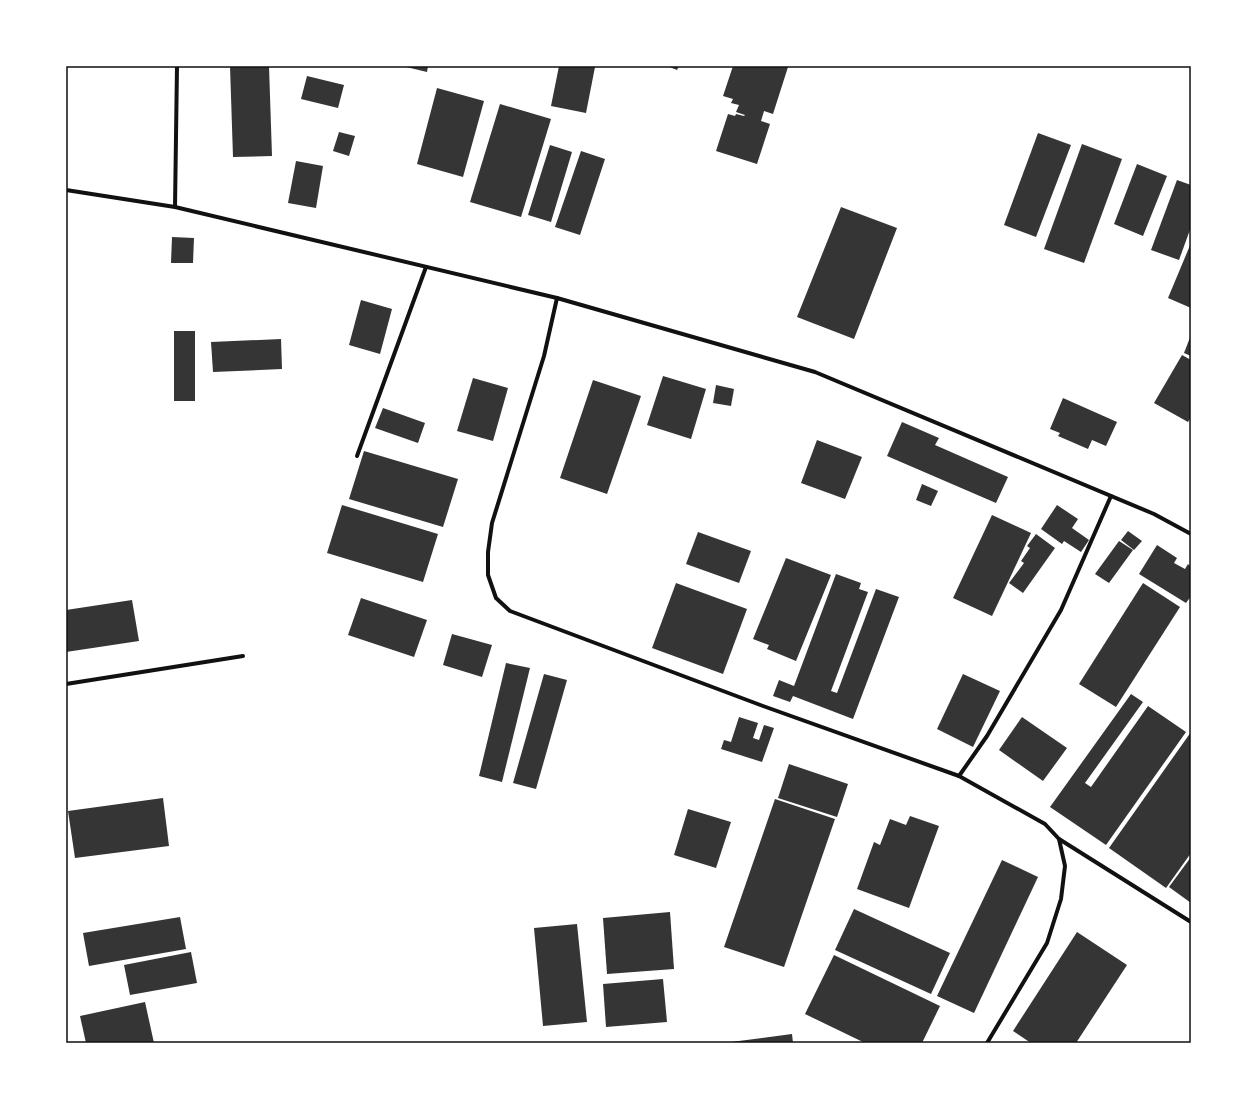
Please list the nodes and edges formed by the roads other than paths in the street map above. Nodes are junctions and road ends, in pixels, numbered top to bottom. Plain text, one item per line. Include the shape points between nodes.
1 (177, 66) edge
2 (66, 190) edge
3 (175, 207) junction
4 (426, 267) junction
5 (557, 298) junction
6 (357, 456) dead end
7 (1111, 496) junction
8 (1191, 534) edge
9 (243, 656) dead end
10 (66, 684) edge
11 (960, 776) junction
12 (1059, 839) junction
13 (1191, 922) edge
14 (987, 1043) edge

1 - 3 street
2 - 3 street
3 - 4 street
4 - 5 street
4 - 6 street
5 - 7 street via 815,372
5 - 11 street via 544,356 492,523 488,575 496,598 510,611 755,704
7 - 8 street via 1154,514
7 - 11 street via 1061,610 987,736
9 - 10 street
11 - 12 street via 1045,824
12 - 13 street
12 - 14 street via 1065,866 1061,899 1047,944

